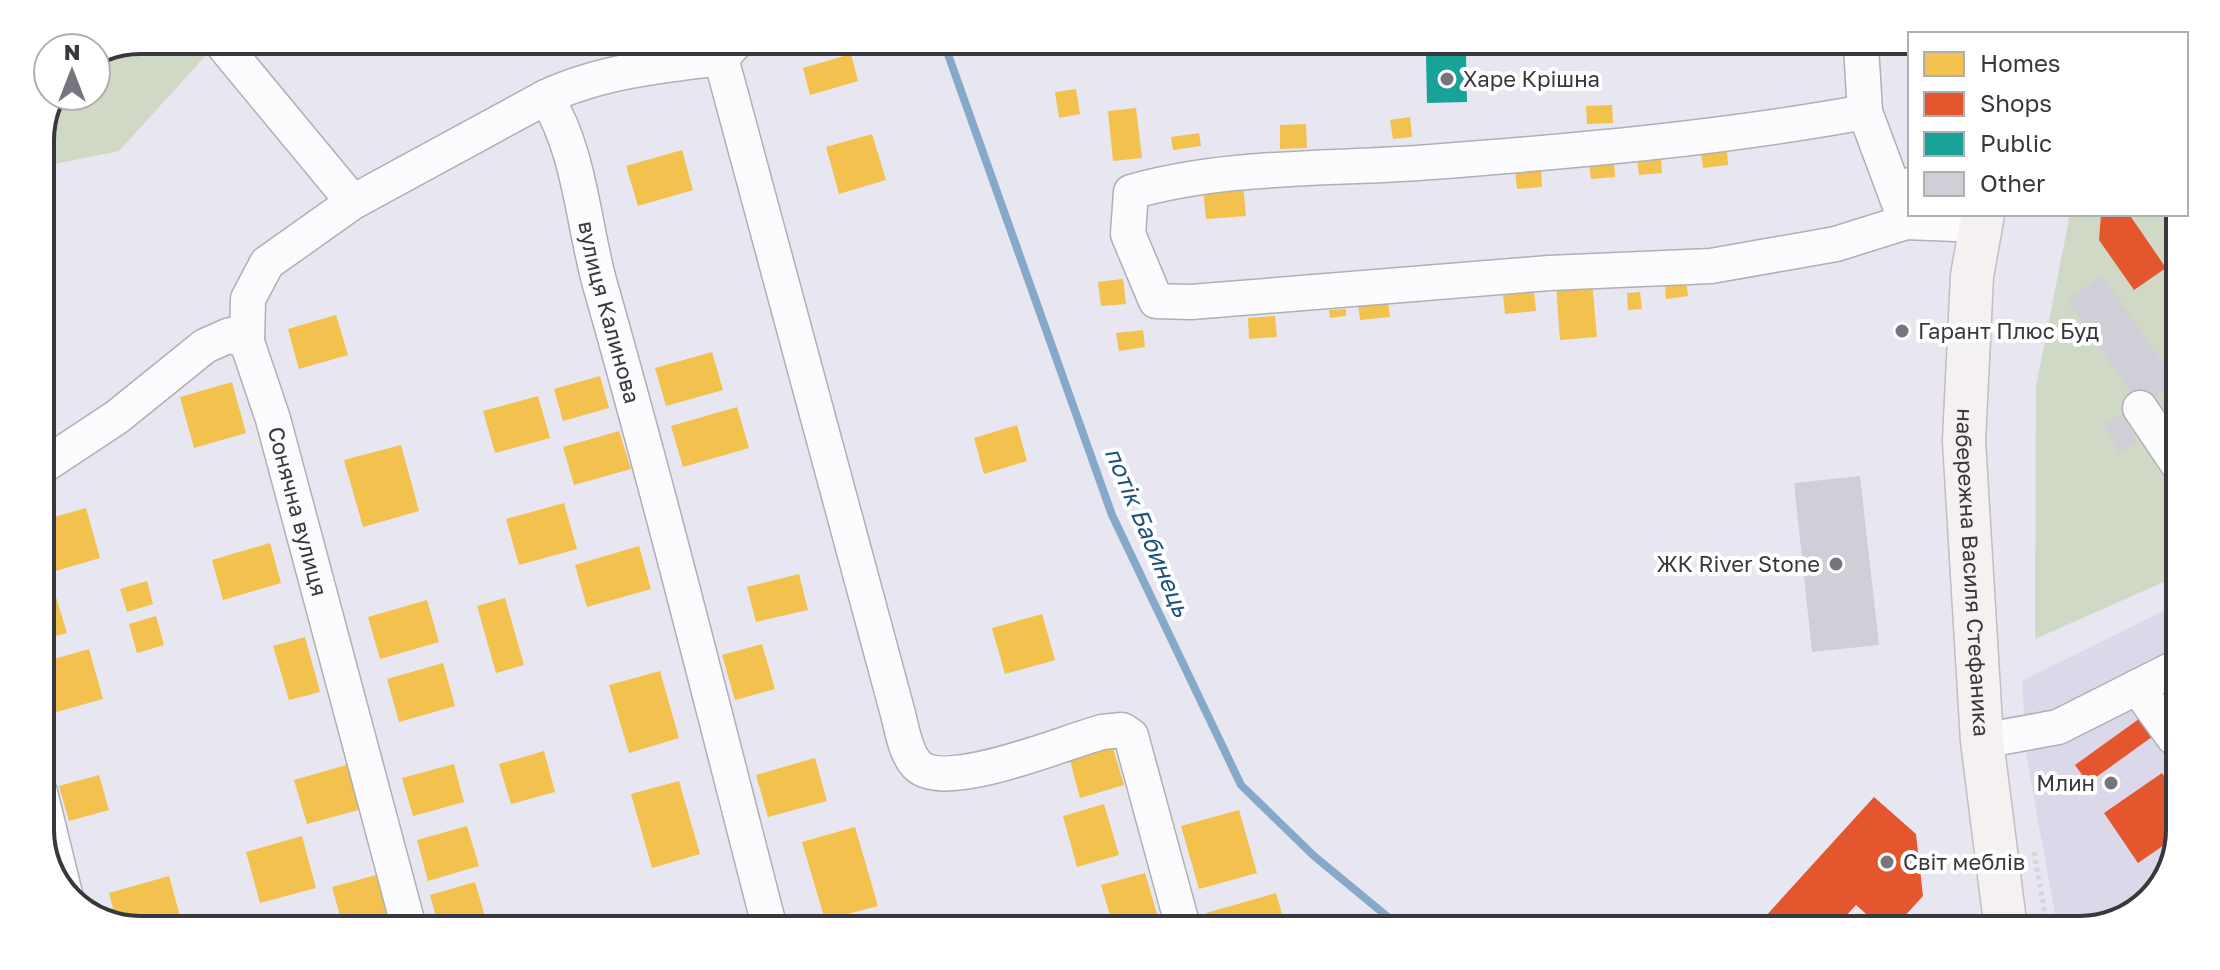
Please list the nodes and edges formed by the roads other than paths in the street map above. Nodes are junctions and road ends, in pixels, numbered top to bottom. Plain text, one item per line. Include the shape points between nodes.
1 (231, 54) edge
2 (711, 54) edge
3 (729, 54) edge
4 (1861, 54) edge
5 (546, 97) junction
6 (1865, 112) junction
7 (353, 202) junction
8 (1908, 204) edge
9 (1982, 220) edge
10 (1906, 222) junction
11 (247, 342) junction
12 (2140, 408) dead end
13 (2166, 447) edge
14 (54, 459) edge
15 (2166, 672) edge
16 (2137, 687) junction
17 (2166, 727) edge
18 (1982, 741) junction
19 (406, 916) edge
20 (767, 916) edge
21 (1180, 916) edge
22 (2004, 916) edge

1 - 7 street
2 - 5 street via 570,86
3 - 21 street via 915,763 927,772 959,773 1122,730 1131,736
4 - 6 street
5 - 7 street
5 - 20 street, вулиця Калинова via 558,117 573,168
6 - 10 street
6 - 10 street via 1768,130 1429,162 1274,169 1163,183 1131,192 1128,234 1156,301 1191,302 1549,273 1711,266 1836,244
7 - 11 street via 267,263 248,299
8 - 10 street
9 - 10 street
9 - 18 main road, набережна Василя Стефаника via 1972,276 1964,441
11 - 14 street via 230,335 205,346 117,417
11 - 19 street, Сонячна вулиця via 277,434
12 - 13 street
15 - 16 street
16 - 17 street
16 - 18 street via 2058,727
18 - 22 main road, набережна Василя Стефаника

